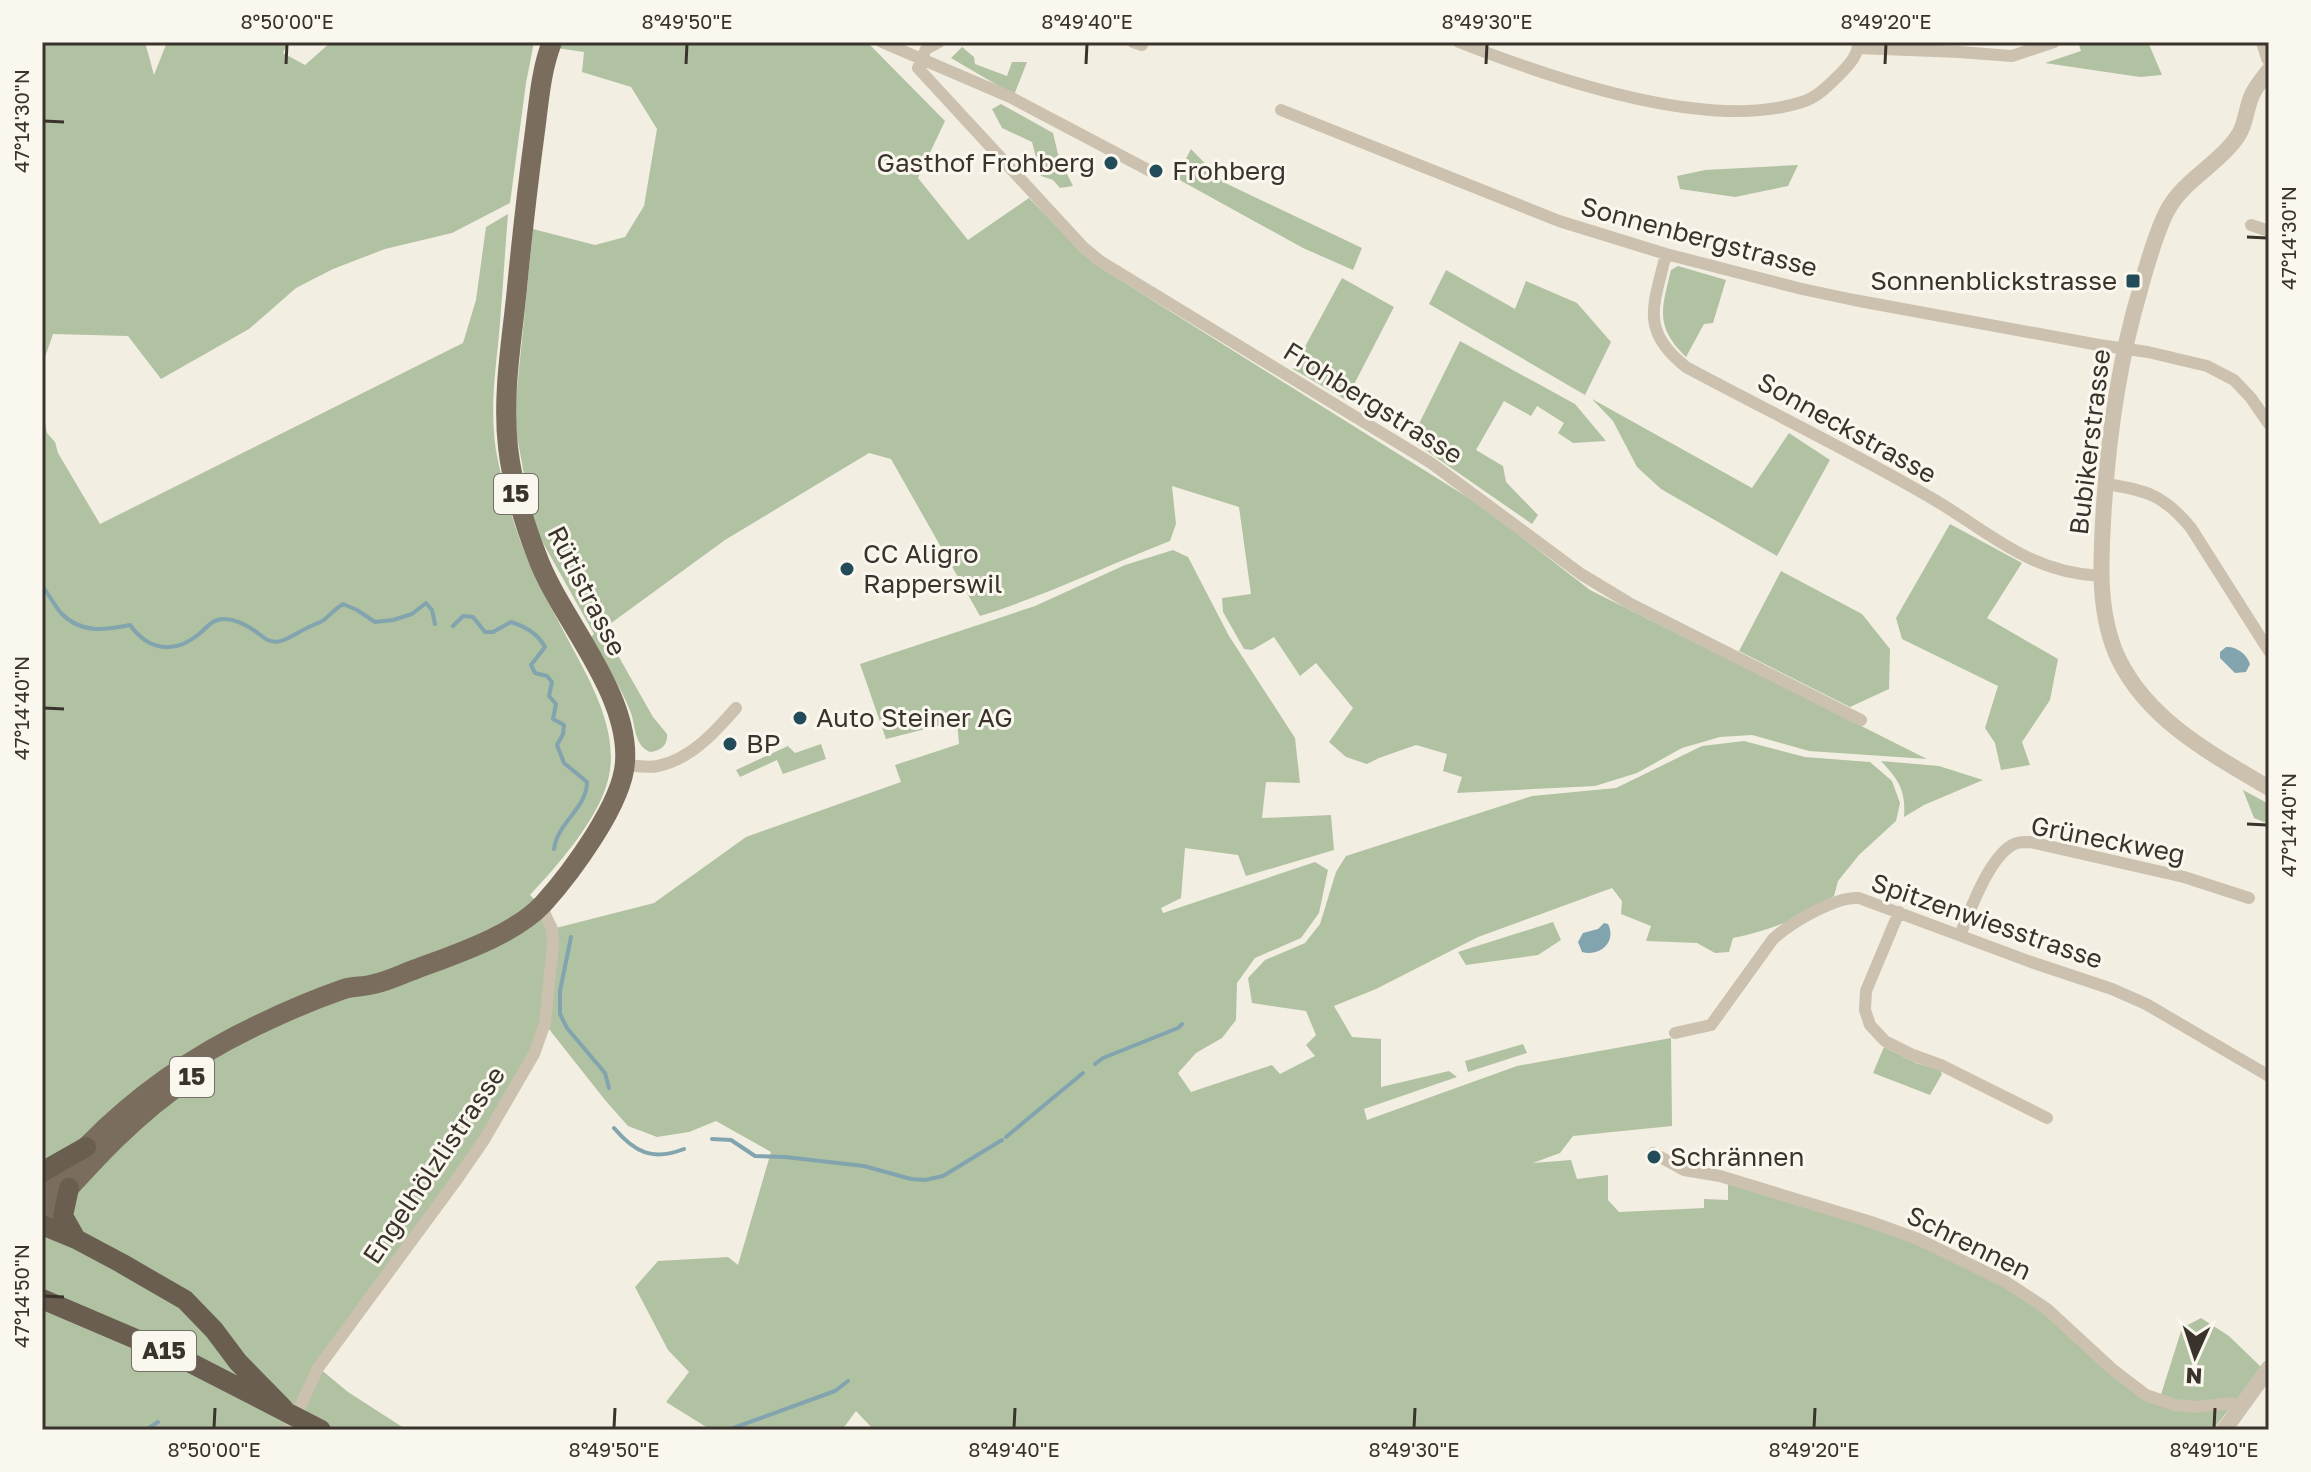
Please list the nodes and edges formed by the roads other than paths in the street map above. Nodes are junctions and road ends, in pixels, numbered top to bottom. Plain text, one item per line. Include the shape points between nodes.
1 (552, 42) edge
2 (882, 42) edge
3 (939, 42) edge
4 (1459, 42) edge
5 (2054, 42) edge
6 (2264, 42) edge
7 (1858, 45) edge
8 (921, 58) junction
9 (2269, 58) edge
10 (2269, 70) edge
11 (1281, 110) dead end
12 (1154, 173) dead end
13 (2251, 225) dead end
14 (2269, 231) edge
15 (1666, 254) junction
16 (2123, 348) junction
17 (2269, 424) edge
18 (2106, 484) junction
19 (2101, 576) junction
20 (2269, 651) edge
21 (736, 708) dead end
22 (1861, 720) dead end
23 (626, 765) junction
24 (2269, 788) edge
25 (2249, 898) dead end
26 (541, 906) junction
27 (1899, 912) junction
28 (1960, 935) junction
29 (374, 984) junction
30 (1675, 1033) dead end
31 (2269, 1076) edge
32 (2047, 1118) dead end
33 (86, 1147) junction
34 (1653, 1153) dead end
35 (42, 1172) edge
36 (69, 1188) junction
37 (42, 1195) edge
38 (42, 1218) edge
39 (42, 1225) edge
40 (76, 1239) junction
41 (42, 1299) edge
42 (2269, 1368) edge
43 (2240, 1408) junction
44 (284, 1409) junction
45 (289, 1430) edge
46 (321, 1430) edge
47 (2224, 1430) edge

1 - 23 main road, Rütistrasse / 15 via 524,207 507,391 508,444 515,488 538,561 610,694
2 - 8 street
3 - 8 street
4 - 7 street via 1606,91 1739,110 1813,97 1851,61
5 - 7 street via 2012,56
6 - 9 street
8 - 12 street via 1054,118
8 - 22 street, Frohbergstrasse via 918,68 1100,261 1419,455 1629,603
10 - 16 street, Bubikerstrasse via 2252,95 2235,140 2196,175 2167,212
11 - 15 street, Sonnenbergstrasse via 1559,221
13 - 14 street
15 - 16 street, Sonnenbergstrasse via 1815,292
15 - 19 street, Sonneckstrasse via 1653,311 1655,328 1661,343 1686,367 1929,496 2019,554 2064,572
16 - 17 street via 2220,371 2243,389
16 - 18 street, Bubikerstrasse
18 - 19 street, Bubikerstrasse
18 - 20 street via 2142,490 2180,514
19 - 24 street, Bubikerstrasse via 2110,639 2144,698 2208,752
21 - 23 street via 710,738 670,762
23 - 26 main road, Rütistrasse / 15 via 609,810
25 - 28 street, Grüneckweg via 2184,877 2016,843 1989,873
26 - 29 main road, Rütistrasse / 15 via 483,943
26 - 45 street, Engelhölzlistrasse via 553,944 545,1023 534,1054 470,1161 318,1368
27 - 28 street, Spitzenwiesstrasse
27 - 30 street, Spitzenwiesstrasse via 1859,898 1839,900 1773,939 1711,1025
27 - 32 street via 1866,991 1870,1025 1885,1041
28 - 31 street, Spitzenwiesstrasse via 2112,989
29 - 33 main road, Rütistrasse / 15 via 334,993 228,1040 154,1087
29 - 36 main road, Rütistrasse / 15 via 352,999 236,1050 180,1084
33 - 35 highway
33 - 37 main road, Rütistrasse / 15
34 - 43 street, Schrennen via 1684,1170 1720,1176 1918,1239 2006,1282 2047,1309 2146,1395 2175,1405 2232,1403
36 - 38 main road, Rütistrasse / 15
36 - 40 highway via 63,1216
39 - 40 highway
40 - 44 highway via 191,1305
41 - 44 highway, A15
42 - 43 street
43 - 47 street
44 - 46 highway, A15

